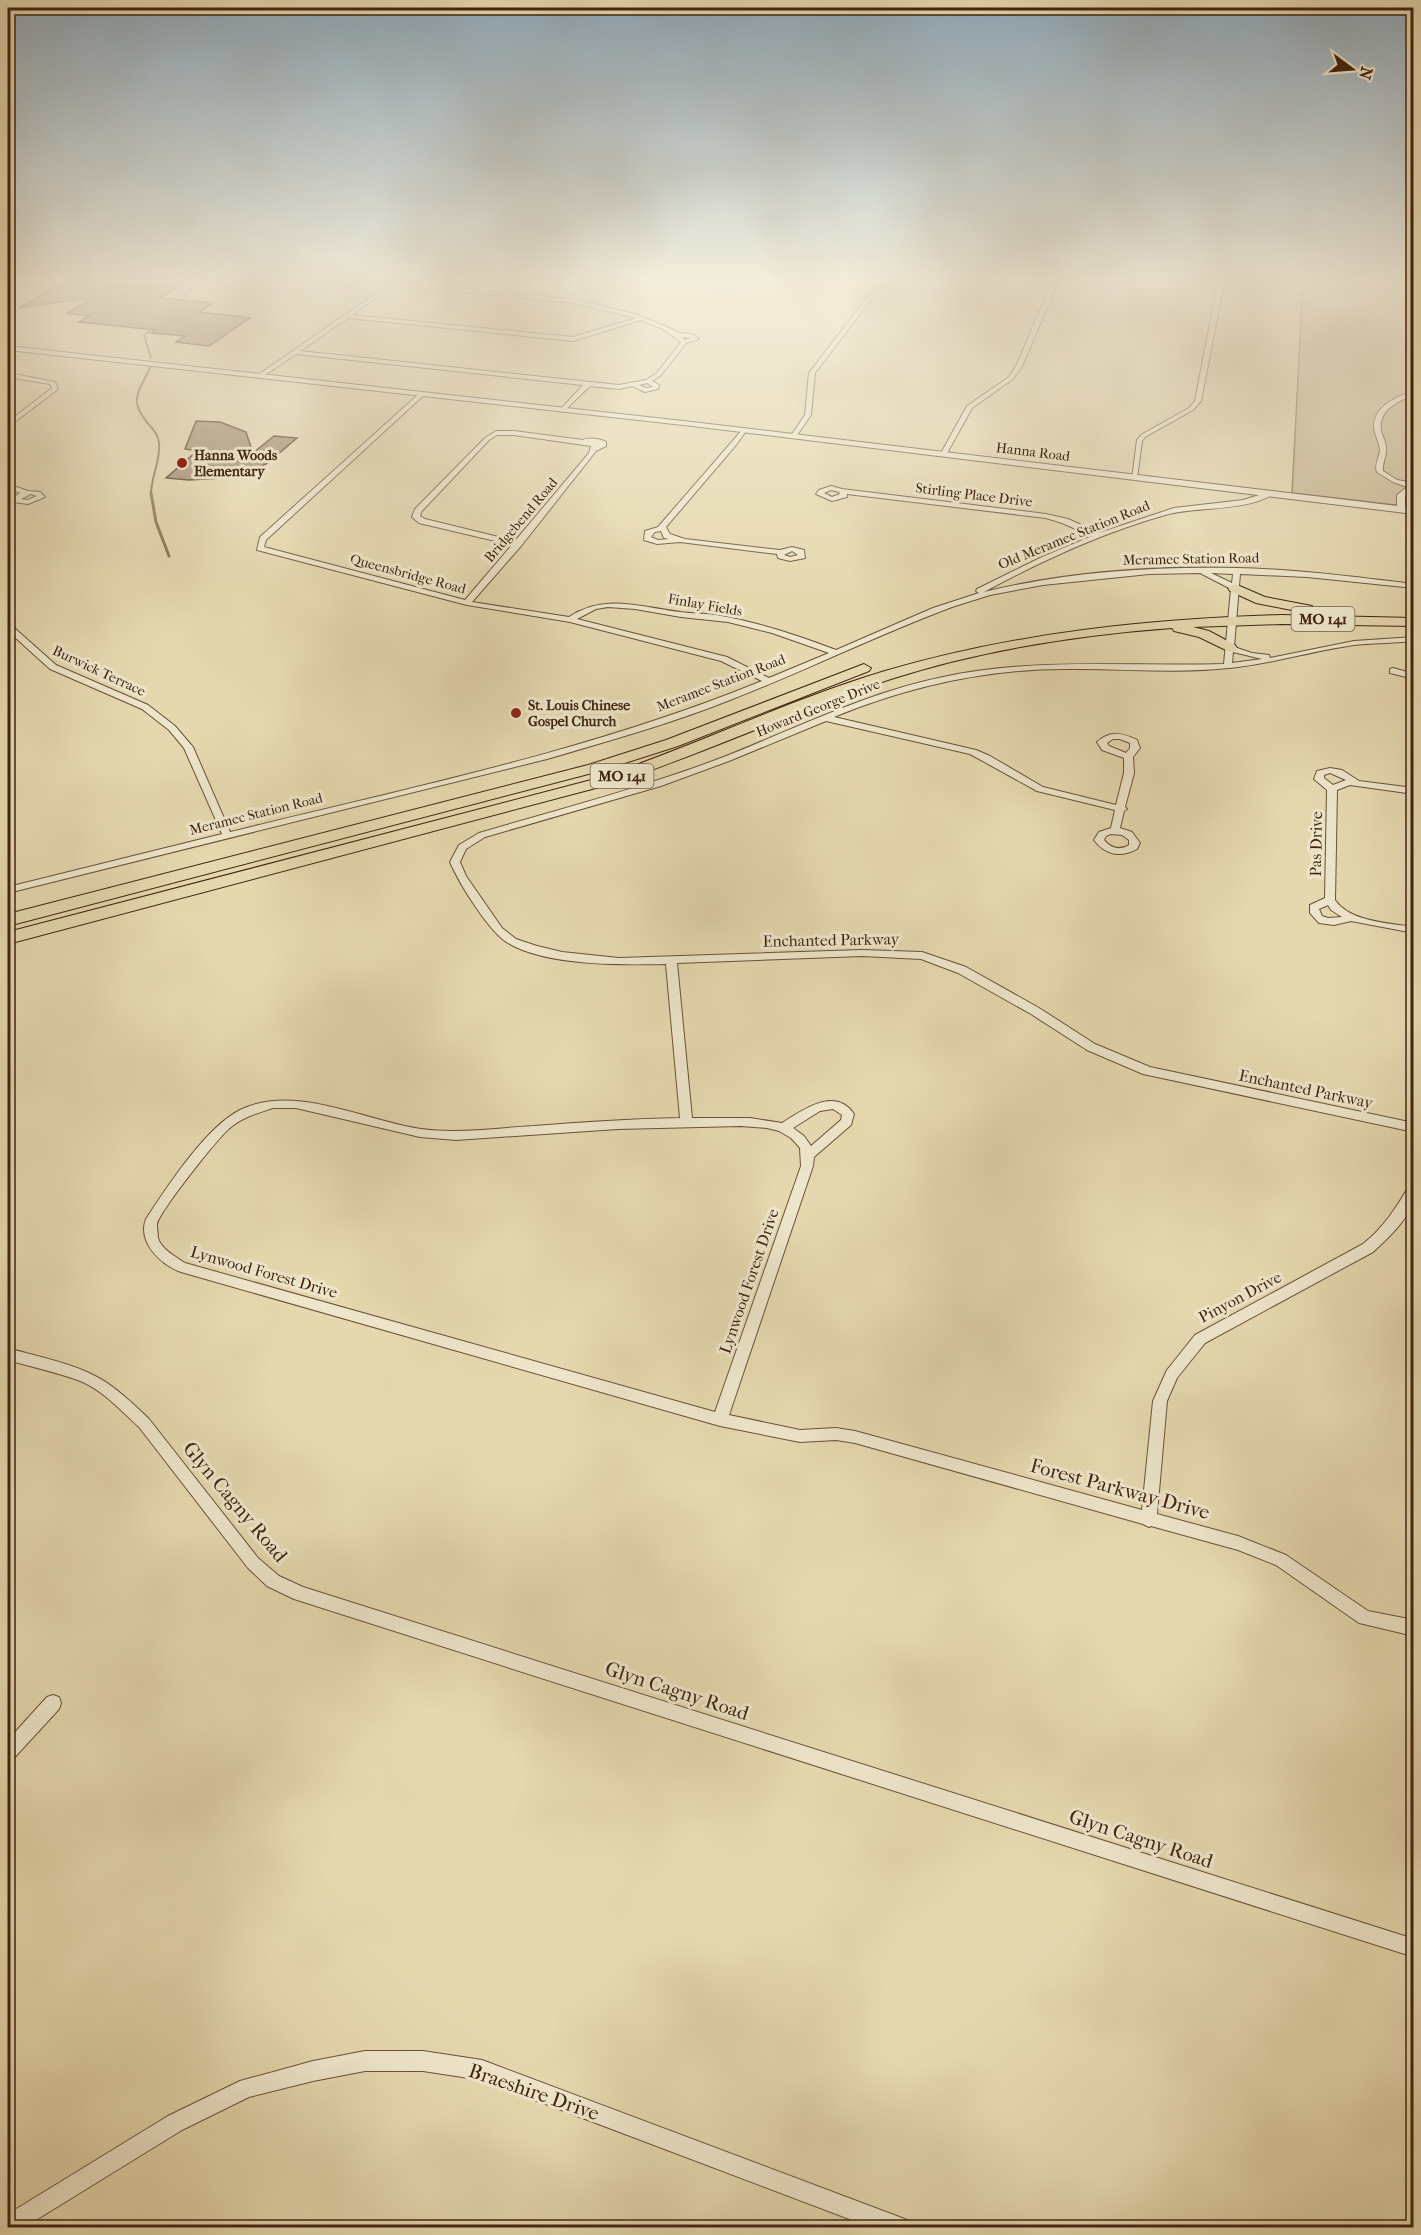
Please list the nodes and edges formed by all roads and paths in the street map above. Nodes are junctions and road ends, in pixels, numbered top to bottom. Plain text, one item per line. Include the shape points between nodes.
1 (55, 386) edge
2 (353, 386) edge
3 (586, 386) edge
4 (636, 386) edge
5 (654, 386) edge
6 (811, 386) edge
7 (999, 386) edge
8 (1201, 386) edge
9 (1413, 393) edge
10 (422, 394) junction
11 (563, 410) junction
12 (8, 425) edge
13 (743, 431) junction
14 (514, 433) junction
15 (793, 437) junction
16 (487, 439) junction
17 (943, 455) junction
18 (1134, 478) junction
19 (8, 486) edge
20 (1413, 486) edge
21 (842, 490) dead end
22 (27, 493) dead end
23 (1269, 494) junction
24 (1401, 510) junction
25 (1413, 511) edge
26 (662, 529) junction
27 (1099, 536) junction
28 (681, 540) junction
29 (518, 544) junction
30 (780, 552) dead end
31 (1191, 570) junction
32 (1237, 570) junction
33 (1413, 586) edge
34 (1235, 588) junction
35 (963, 601) junction
36 (467, 603) junction
37 (1307, 609) junction
38 (1413, 612) edge
39 (1233, 615) junction
40 (570, 620) junction
41 (1413, 622) edge
42 (1158, 624) junction
43 (8, 627) edge
44 (1413, 639) edge
45 (1230, 648) junction
46 (836, 652) junction
47 (1280, 658) junction
48 (1228, 666) junction
49 (1393, 670) dead end
50 (1413, 676) edge
51 (766, 680) junction
52 (825, 718) junction
53 (1128, 757) dead end
54 (1356, 783) junction
55 (1332, 789) junction
56 (1413, 791) edge
57 (1122, 809) junction
58 (1115, 830) dead end
59 (226, 835) junction
60 (462, 847) joint
61 (8, 890) edge
62 (1333, 905) junction
63 (1351, 917) junction
64 (8, 920) edge
65 (1413, 930) edge
66 (8, 938) edge
67 (671, 962) junction
68 (686, 1122) junction
69 (783, 1128) junction
70 (1413, 1128) edge
71 (810, 1154) junction
72 (1413, 1187) edge
73 (8, 1354) edge
74 (720, 1420) junction
75 (800, 1436) joint
76 (1149, 1520) junction
77 (1413, 1628) edge
78 (53, 1703) dead end
79 (8, 1752) edge
80 (1413, 1948) edge
81 (8, 2225) edge
82 (902, 2228) edge

1 - 12 street
2 - 10 street, Hanna Road
3 - 11 street
4 - 5 street via 645,390
6 - 15 street via 807,415
7 - 17 street via 969,407
8 - 18 street via 1198,401 1191,409 1139,441
9 - 20 street via 1390,404 1377,427 1383,450 1378,464 1380,472
10 - 11 street, Hanna Road
10 - 36 street, Queensbridge Road via 263,539 260,548
11 - 13 street, Hanna Road
13 - 15 street, Hanna Road
13 - 26 street
14 - 16 street, Bridgebend Road
14 - 16 street via 488,432 484,436
14 - 29 street, Bridgebend Road via 595,445
15 - 17 street, Hanna Road
16 - 29 street via 416,517
17 - 18 street, Hanna Road
18 - 23 street, Hanna Road
19 - 22 street
20 - 24 street via 1401,495
21 - 27 street, Stirling Place Drive via 1046,516
23 - 24 street, Old Meramec Station Road
23 - 27 street, Old Meramec Station Road via 1249,501 1161,513
24 - 25 street, Old Meramec Station Road
26 - 28 street via 668,536
26 - 28 street via 653,530 647,538 657,542
27 - 35 street, Old Meramec Station Road via 1004,578
28 - 30 street
29 - 36 street, Bridgebend Road
31 - 32 street, Meramec Station Road
31 - 34 street
31 - 35 street, Meramec Station Road via 1144,571 1052,582
32 - 33 street, Meramec Station Road via 1330,575
32 - 34 street
34 - 37 highway via 1261,600
34 - 39 street
35 - 46 street, Meramec Station Road
36 - 40 street, Queensbridge Road
37 - 38 highway, MO 141
37 - 39 highway, MO 141
39 - 41 highway, MO 141
39 - 42 highway, MO 141
39 - 45 street
39 - 64 highway, MO 141 via 1154,613 1081,620 940,646 840,676 672,743 594,768
40 - 46 street, Finlay Fields via 594,607 629,605 722,619 799,638
40 - 51 street, Queensbridge Road via 724,659
42 - 45 highway via 1204,634
42 - 66 highway, MO 141 via 1057,636 933,662 854,687 683,755 605,781
43 - 59 street, Burwick Terrace via 53,668 145,706 172,728 188,747
44 - 47 street, Howard George Drive via 1354,642
45 - 47 street
45 - 48 street
46 - 51 street, Meramec Station Road
47 - 48 street, Howard George Drive
48 - 52 street, Howard George Drive via 1084,666 991,672 910,688
49 - 50 street
51 - 59 street, Meramec Station Road via 682,714 544,757
52 - 57 street via 973,752 1040,789
52 - 60 street, Howard George Drive via 658,784 482,835
53 - 57 street
54 - 55 street, Pas Drive via 1342,783
54 - 55 street via 1339,771 1320,773 1319,779
54 - 56 street
55 - 62 street, Pas Drive
57 - 58 street
59 - 61 street, Meramec Station Road
60 - 67 street, Enchanted Parkway via 456,867 488,919 512,941 589,960
62 - 63 street
62 - 63 street via 1314,907 1315,915 1331,923
63 - 65 street
67 - 68 street
67 - 70 street, Enchanted Parkway via 862,952 922,956 962,970 1091,1047 1147,1071
68 - 69 street, Lynwood Forest Drive via 768,1124
68 - 74 street, Lynwood Forest Drive via 456,1136 420,1132 296,1104 273,1104 245,1112 211,1139 151,1223 152,1241 181,1268
69 - 71 street, Lynwood Forest Drive via 806,1144
69 - 71 street via 825,1104 845,1110 847,1122
71 - 74 street, Lynwood Forest Drive
72 - 76 street, Pinyon Drive via 1406,1206 1385,1235 1368,1248 1203,1337 1172,1374 1160,1401
73 - 80 street, Glyn Cagny Road via 85,1377 104,1388 144,1423 253,1563 273,1581 300,1593
74 - 75 street, Lynwood Forest Drive
75 - 76 street, Forest Parkway Drive via 855,1437
76 - 77 street, Forest Parkway Drive via 1249,1547 1281,1560 1365,1618
78 - 79 street
81 - 82 street, Braeshire Drive via 175,2123 247,2088 365,2061 423,2061 482,2070

